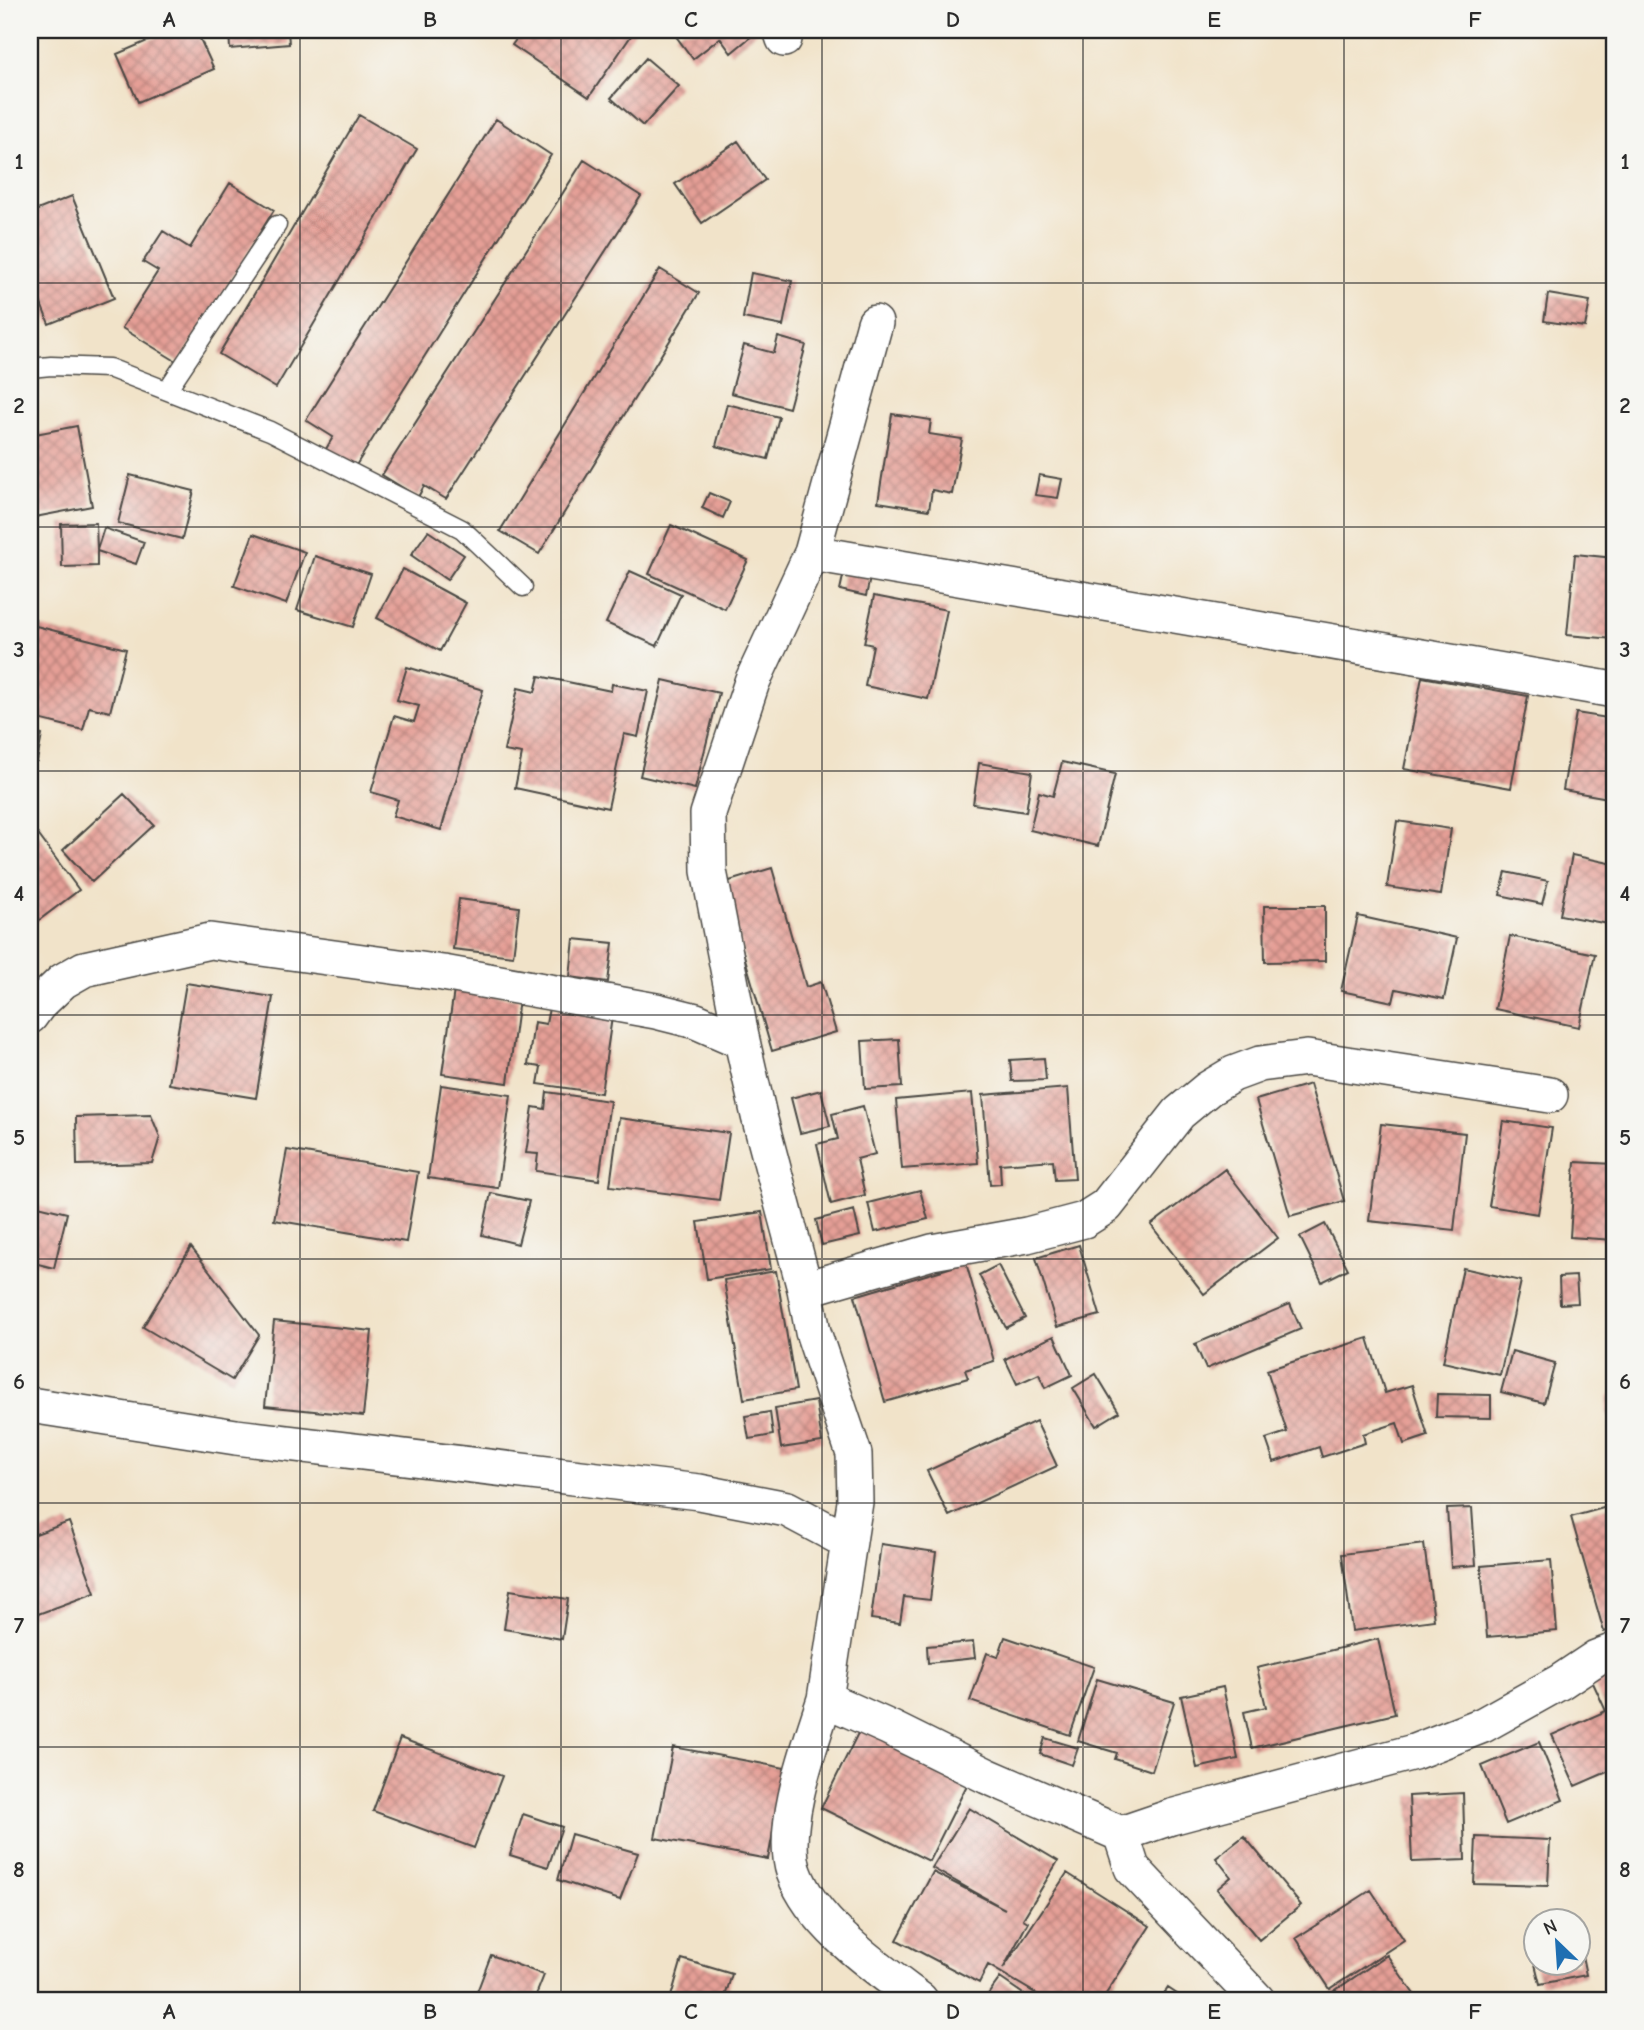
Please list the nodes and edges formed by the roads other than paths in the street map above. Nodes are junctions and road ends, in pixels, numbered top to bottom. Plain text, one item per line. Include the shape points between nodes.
1 (277, 225) dead end
2 (875, 323) dead end
3 (30, 368) edge
4 (167, 390) junction
5 (812, 553) junction
6 (523, 587) dead end
7 (1614, 690) edge
8 (30, 1016) edge
9 (742, 1041) junction
10 (1550, 1095) dead end
11 (805, 1289) junction
12 (30, 1405) edge
13 (849, 1542) junction
14 (1614, 1651) edge
15 (824, 1699) junction
16 (1121, 1834) junction
17 (920, 2000) edge
18 (1257, 2000) edge

1 - 4 lane
2 - 5 street
3 - 4 lane via 108,368
4 - 6 lane via 270,431 462,529
5 - 7 street
5 - 9 street via 752,682 708,814 709,871
8 - 9 street via 62,981 84,969 210,942 456,975 656,1010
9 - 11 street
10 - 11 street via 1307,1058 1260,1064 1208,1089 1179,1113 1106,1206 1084,1220 1027,1236 932,1252
11 - 13 street via 813,1332 854,1454 855,1502
12 - 13 street via 236,1437 699,1492 787,1509
13 - 15 street
14 - 16 street via 1483,1725 1414,1752
15 - 16 street
15 - 17 street via 790,1833 794,1871 810,1901 848,1943
16 - 18 street via 1132,1867

